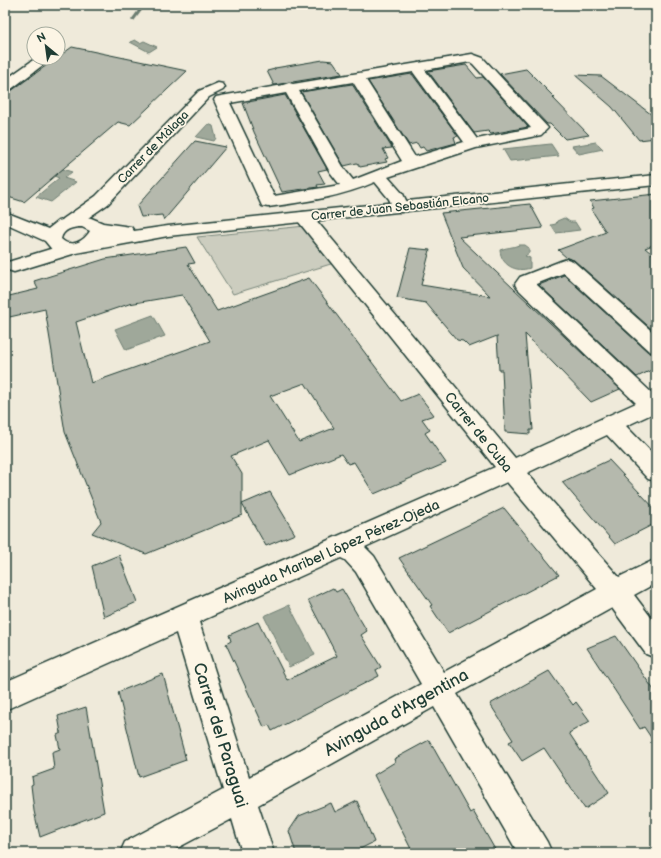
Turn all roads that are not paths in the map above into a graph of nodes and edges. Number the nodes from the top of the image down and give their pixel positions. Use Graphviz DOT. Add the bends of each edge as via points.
graph roads {
  1 [pos="34,66"];
  2 [pos="416,67"];
  3 [pos="357,77"];
  4 [pos="231,80"];
  5 [pos="5,87"];
  6 [pos="289,87"];
  7 [pos="219,93"];
  8 [pos="473,144"];
  9 [pos="411,163"];
  10 [pos="378,175"];
  11 [pos="656,180"];
  12 [pos="350,187"];
  13 [pos="102,200"];
  14 [pos="401,207"];
  15 [pos="304,217"];
  16 [pos="5,218"];
  17 [pos="95,226"];
  18 [pos="59,231"];
  19 [pos="144,234"];
  20 [pos="89,244"];
  21 [pos="70,249"];
  22 [pos="10,268"];
  23 [pos="656,346"];
  24 [pos="653,404"];
  25 [pos="610,424"];
  26 [pos="511,470"];
  27 [pos="656,472"];
  28 [pos="341,546"];
  29 [pos="656,570"];
  30 [pos="616,593"];
  31 [pos="184,617"];
  32 [pos="656,645"];
  33 [pos="438,688"];
  34 [pos="5,696"];
  35 [pos="240,798"];
  36 [pos="136,853"];
  37 [pos="258,853"];
  38 [pos="536,853"];
  1 -- 5 [label="street"];
  2 -- 3 [label="street"];
  2 -- 8 [label="street"];
  2 -- 8 [label="street" via="472,58 478,61 540,128 536,132"];
  3 -- 6 [label="street"];
  3 -- 9 [label="street"];
  4 -- 7 [label="street"];
  6 -- 7 [label="street"];
  6 -- 12 [label="street" via="338,172"];
  7 -- 12 [label="street" via="268,202"];
  7 -- 13 [label="street, Carrer de Màlaga" via="203,85"];
  8 -- 9 [label="street"];
  9 -- 10 [label="street"];
  10 -- 12 [label="street"];
  10 -- 14 [label="street" via="397,198"];
  11 -- 14 [label="street, Carrer de Juan Sebastián Elcano"];
  13 -- 17 [label="street, Carrer de Màlaga"];
  13 -- 18 [label="street, Carrer de Màlaga"];
  14 -- 15 [label="street, Carrer de Juan Sebastián Elcano"];
  15 -- 19 [label="street, Carrer de Juan Sebastián Elcano"];
  15 -- 26 [label="street, Carrer de Cuba"];
  16 -- 18 [label="street"];
  17 -- 18 [label="street, Carrer de Juan Sebastián Elcano" via="83,222"];
  17 -- 19 [label="street, Carrer de Juan Sebastián Elcano"];
  17 -- 20 [label="street, Carrer de Màlaga" via="97,236"];
  18 -- 21 [label="street" via="58,246"];
  18 -- 22 [label="street"];
  19 -- 20 [label="street, Carrer de Juan Sebastián Elcano"];
  20 -- 21 [label="street, Carrer de Juan Sebastián Elcano"];
  21 -- 22 [label="street"];
  23 -- 24 [label="street" via="561,260 524,284"];
  24 -- 25 [label="street, Avinguda Maribel López Pérez-Ojeda"];
  25 -- 26 [label="street, Avinguda Maribel López Pérez-Ojeda"];
  25 -- 27 [label="street"];
  26 -- 28 [label="street, Avinguda Maribel López Pérez-Ojeda"];
  26 -- 30 [label="street, Carrer de Cuba"];
  28 -- 31 [label="street, Avinguda Maribel López Pérez-Ojeda"];
  28 -- 33 [label="street" via="354,552 365,564"];
  29 -- 30 [label="street, Avinguda d'Argentina"];
  30 -- 32 [label="street, Carrer de Cuba"];
  30 -- 33 [label="street, Avinguda d'Argentina"];
  31 -- 34 [label="street, Avinguda Maribel López Pérez-Ojeda"];
  31 -- 35 [label="street, Carrer del Paraguai"];
  33 -- 35 [label="street, Avinguda d'Argentina"];
  33 -- 38 [label="street"];
  35 -- 36 [label="street, Avinguda d'Argentina"];
  35 -- 37 [label="street, Carrer del Paraguai"];
}
